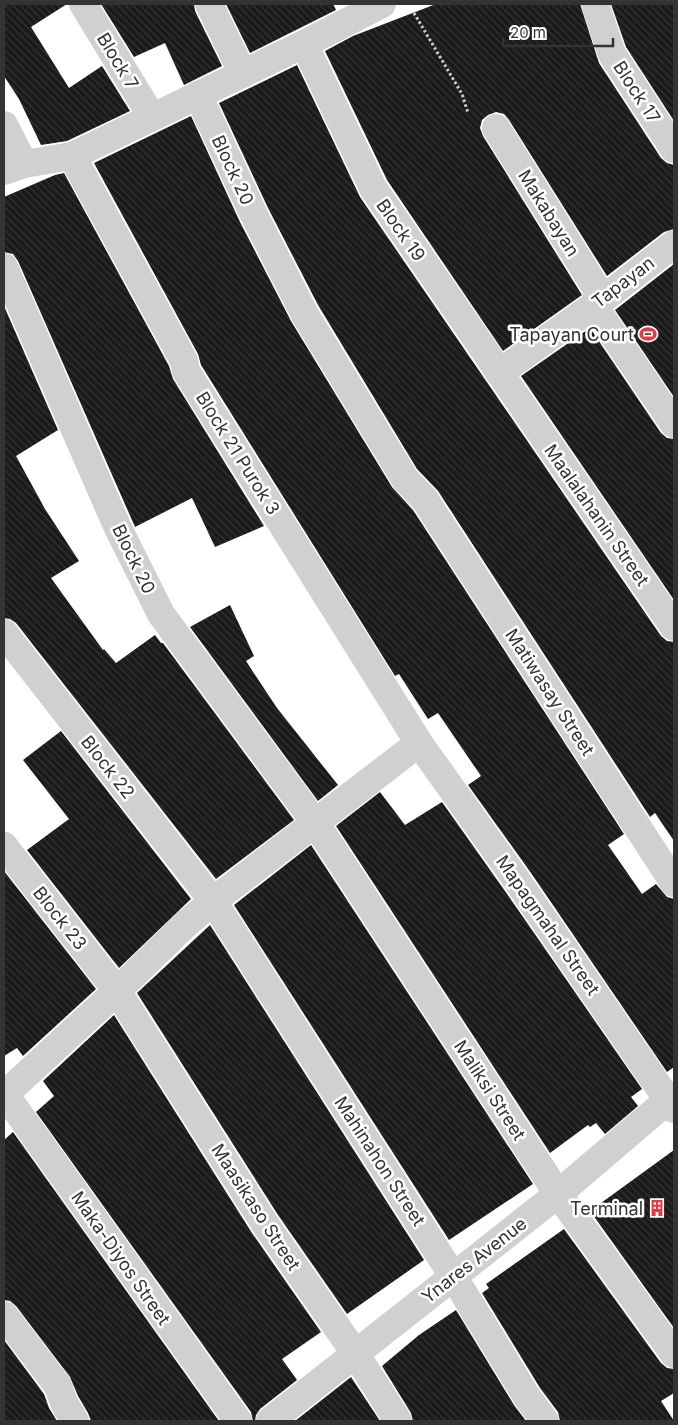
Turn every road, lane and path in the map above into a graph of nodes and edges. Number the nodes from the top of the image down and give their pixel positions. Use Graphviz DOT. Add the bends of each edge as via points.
graph roads {
  1 [pos="83,4"];
  2 [pos="209,4"];
  3 [pos="382,4"];
  4 [pos="595,4"];
  5 [pos="347,12"];
  6 [pos="414,12"];
  7 [pos="304,44"];
  8 [pos="243,74"];
  9 [pos="462,94"];
  10 [pos="198,95"];
  11 [pos="152,117"];
  12 [pos="4,125"];
  13 [pos="496,128"];
  14 [pos="674,148"];
  15 [pos="72,156"];
  16 [pos="14,168"];
  17 [pos="674,244"];
  18 [pos="4,267"];
  19 [pos="598,302"];
  20 [pos="499,373"];
  21 [pos="520,404"];
  22 [pos="674,424"];
  23 [pos="425,500"];
  24 [pos="674,627"];
  25 [pos="4,633"];
  26 [pos="418,743"];
  27 [pos="314,821"];
  28 [pos="4,846"];
  29 [pos="674,883"];
  30 [pos="213,900"];
  31 [pos="117,991"];
  32 [pos="4,1094"];
  33 [pos="672,1101"];
  34 [pos="558,1194"];
  35 [pos="453,1276"];
  36 [pos="4,1315"];
  37 [pos="355,1353"];
  38 [pos="674,1354"];
  39 [pos="75,1421"];
  40 [pos="238,1421"];
  41 [pos="270,1421"];
  42 [pos="398,1421"];
  43 [pos="545,1421"];
  1 -- 11 [label="street, Block 7"];
  2 -- 8 [label="street"];
  3 -- 5 [label="street"];
  4 -- 14 [label="street, Block 17" via="612,54"];
  5 -- 7 [label="street"];
  6 -- 9 [label="path"];
  7 -- 8 [label="street"];
  7 -- 20 [label="street, Block 19" via="373,188"];
  8 -- 10 [label="street"];
  10 -- 11 [label="street"];
  10 -- 23 [label="street, Block 20" via="304,313 405,479"];
  11 -- 15 [label="street"];
  12 -- 16 [label="street"];
  13 -- 19 [label="street, Makabayan"];
  15 -- 16 [label="street"];
  15 -- 26 [label="street, Block 21 Purok 3" via="184,361 186,371"];
  17 -- 19 [label="street, Tapayan"];
  18 -- 27 [label="street, Block 20" via="117,526 161,614"];
  19 -- 20 [label="street, Tapayan"];
  19 -- 22 [label="street, Makabayan"];
  20 -- 21 [label="street, Block 19"];
  21 -- 24 [label="street, Maalalahanin Street"];
  23 -- 29 [label="street, Matiwasay Street"];
  25 -- 30 [label="street, Block 22"];
  26 -- 27 [label="street"];
  26 -- 33 [label="street, Mapagmahal Street"];
  27 -- 30 [label="street"];
  27 -- 34 [label="street, Maliksi Street"];
  28 -- 31 [label="street, Block 23"];
  30 -- 31 [label="street"];
  30 -- 35 [label="street, Mahinahon Street"];
  31 -- 32 [label="street"];
  31 -- 37 [label="street, Maasikaso Street" via="265,1224"];
  32 -- 40 [label="street, Maka-Diyos Street"];
  33 -- 34 [label="street, Ynares Avenue"];
  34 -- 35 [label="street, Ynares Avenue"];
  34 -- 38 [label="street, Maliksi Street"];
  35 -- 37 [label="street, Ynares Avenue"];
  35 -- 43 [label="street, Mahinahon Street"];
  36 -- 39 [label="street" via="58,1386"];
  37 -- 41 [label="street, Ynares Avenue"];
  37 -- 42 [label="street, Maasikaso Street"];
}
